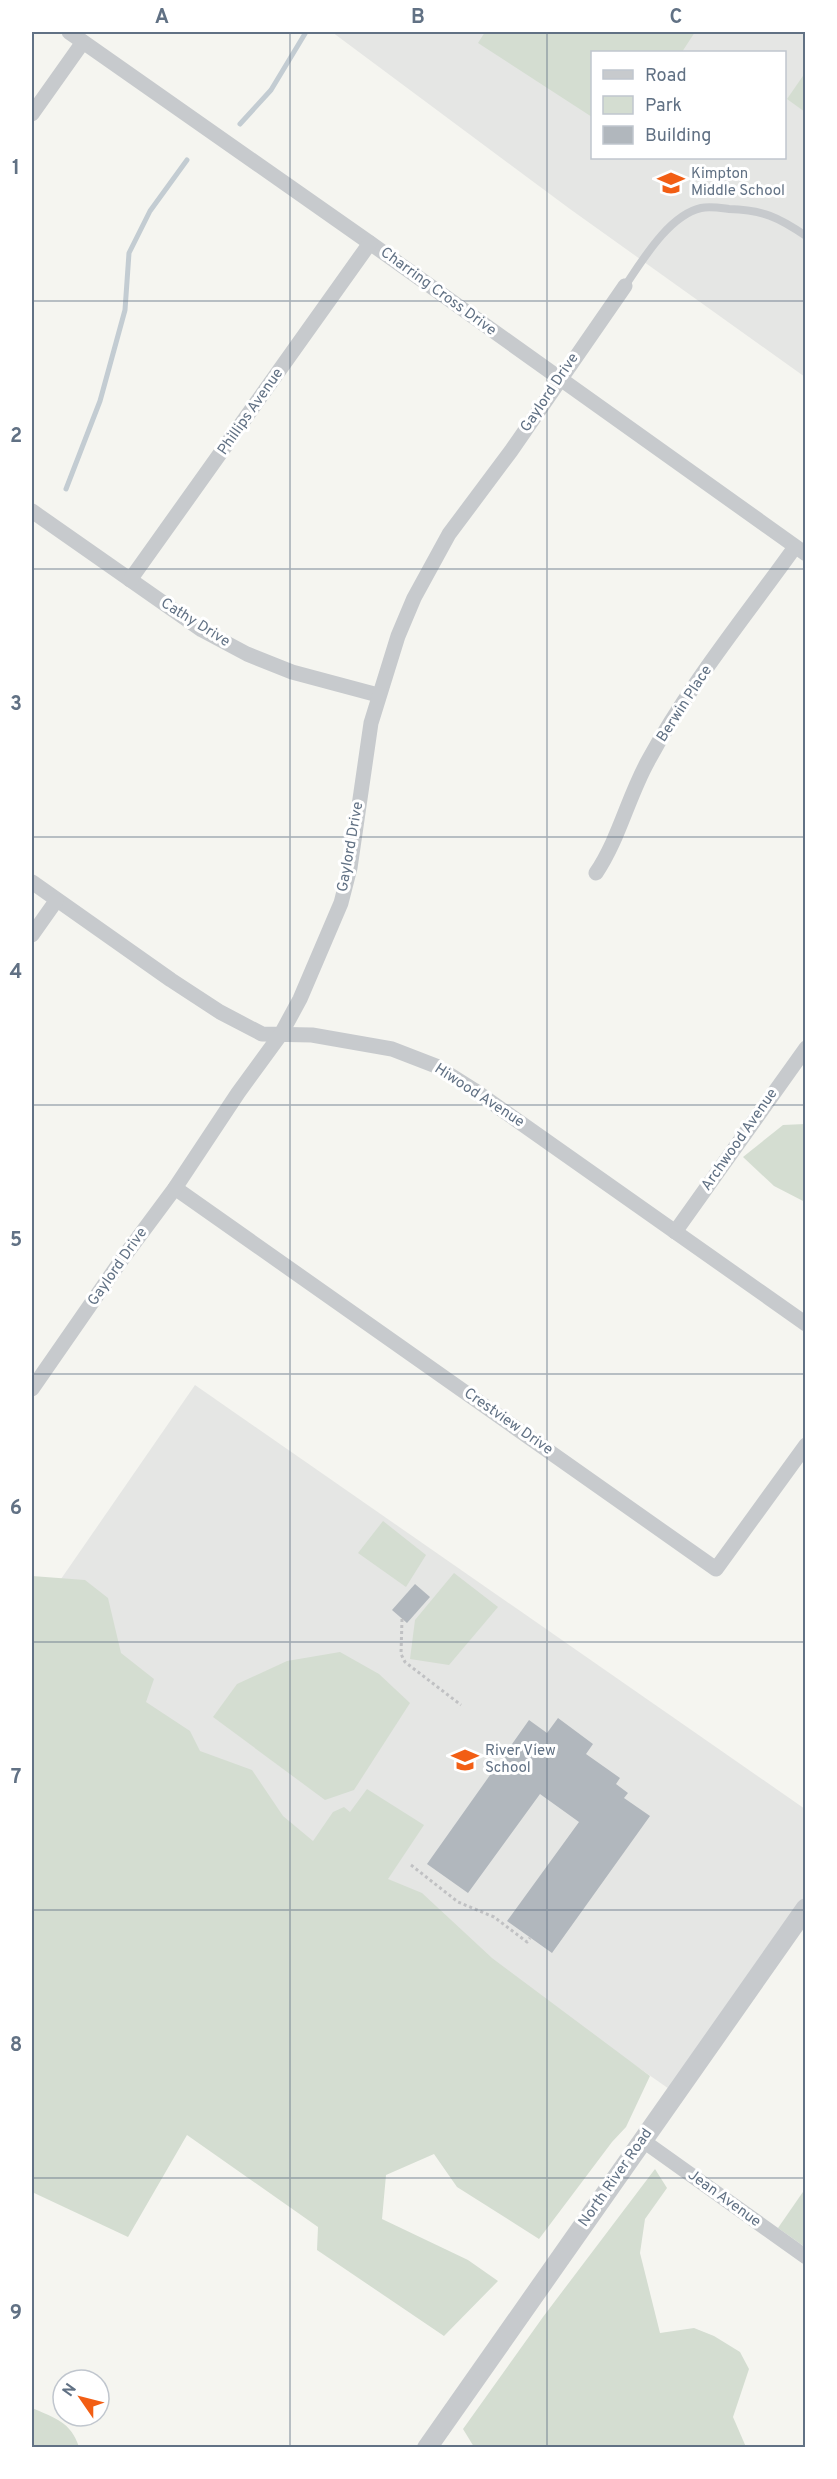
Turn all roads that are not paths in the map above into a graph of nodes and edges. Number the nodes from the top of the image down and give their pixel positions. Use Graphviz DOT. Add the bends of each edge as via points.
graph roads {
  1 [pos="69,32"];
  2 [pos="83,42"];
  3 [pos="32,114"];
  4 [pos="806,236"];
  5 [pos="370,243"];
  6 [pos="625,286"];
  7 [pos="560,379"];
  8 [pos="32,511"];
  9 [pos="800,551"];
  10 [pos="130,580"];
  11 [pos="378,695"];
  12 [pos="596,873"];
  13 [pos="32,882"];
  14 [pos="56,901"];
  15 [pos="32,934"];
  16 [pos="281,1034"];
  17 [pos="806,1048"];
  18 [pos="175,1188"];
  19 [pos="675,1232"];
  20 [pos="806,1324"];
  21 [pos="32,1389"];
  22 [pos="806,1445"];
  23 [pos="806,1908"];
  24 [pos="642,2140"];
  25 [pos="806,2257"];
  26 [pos="427,2448"];
  1 -- 2 [label="street, Charring Cross Drive"];
  2 -- 3 [label="street"];
  2 -- 5 [label="street, Charring Cross Drive"];
  4 -- 6 [label="lane" via="777,217 742,209 702,208 682,217 656,242"];
  5 -- 7 [label="street, Charring Cross Drive"];
  5 -- 10 [label="street, Phillips Avenue"];
  6 -- 7 [label="street, Gaylord Drive"];
  7 -- 9 [label="street, Charring Cross Drive"];
  7 -- 11 [label="street, Gaylord Drive" via="449,534 414,598"];
  8 -- 10 [label="street, Cathy Drive"];
  9 -- 12 [label="street, Berwin Place" via="678,709 647,763"];
  10 -- 11 [label="street, Cathy Drive" via="202,630 247,654 292,672"];
  11 -- 16 [label="street, Gaylord Drive" via="341,903"];
  13 -- 14 [label="street, Hiwood Avenue"];
  14 -- 15 [label="street"];
  14 -- 16 [label="street, Hiwood Avenue" via="220,1012 262,1034"];
  16 -- 18 [label="street, Gaylord Drive"];
  16 -- 19 [label="street, Hiwood Avenue" via="312,1035 392,1050 436,1066"];
  17 -- 19 [label="street, Archwood Avenue"];
  18 -- 21 [label="street, Gaylord Drive"];
  18 -- 22 [label="street, Crestview Drive" via="716,1569"];
  19 -- 20 [label="street, Hiwood Avenue"];
  23 -- 24 [label="street, North River Road"];
  24 -- 25 [label="street, Jean Avenue"];
  24 -- 26 [label="street, North River Road"];
}
